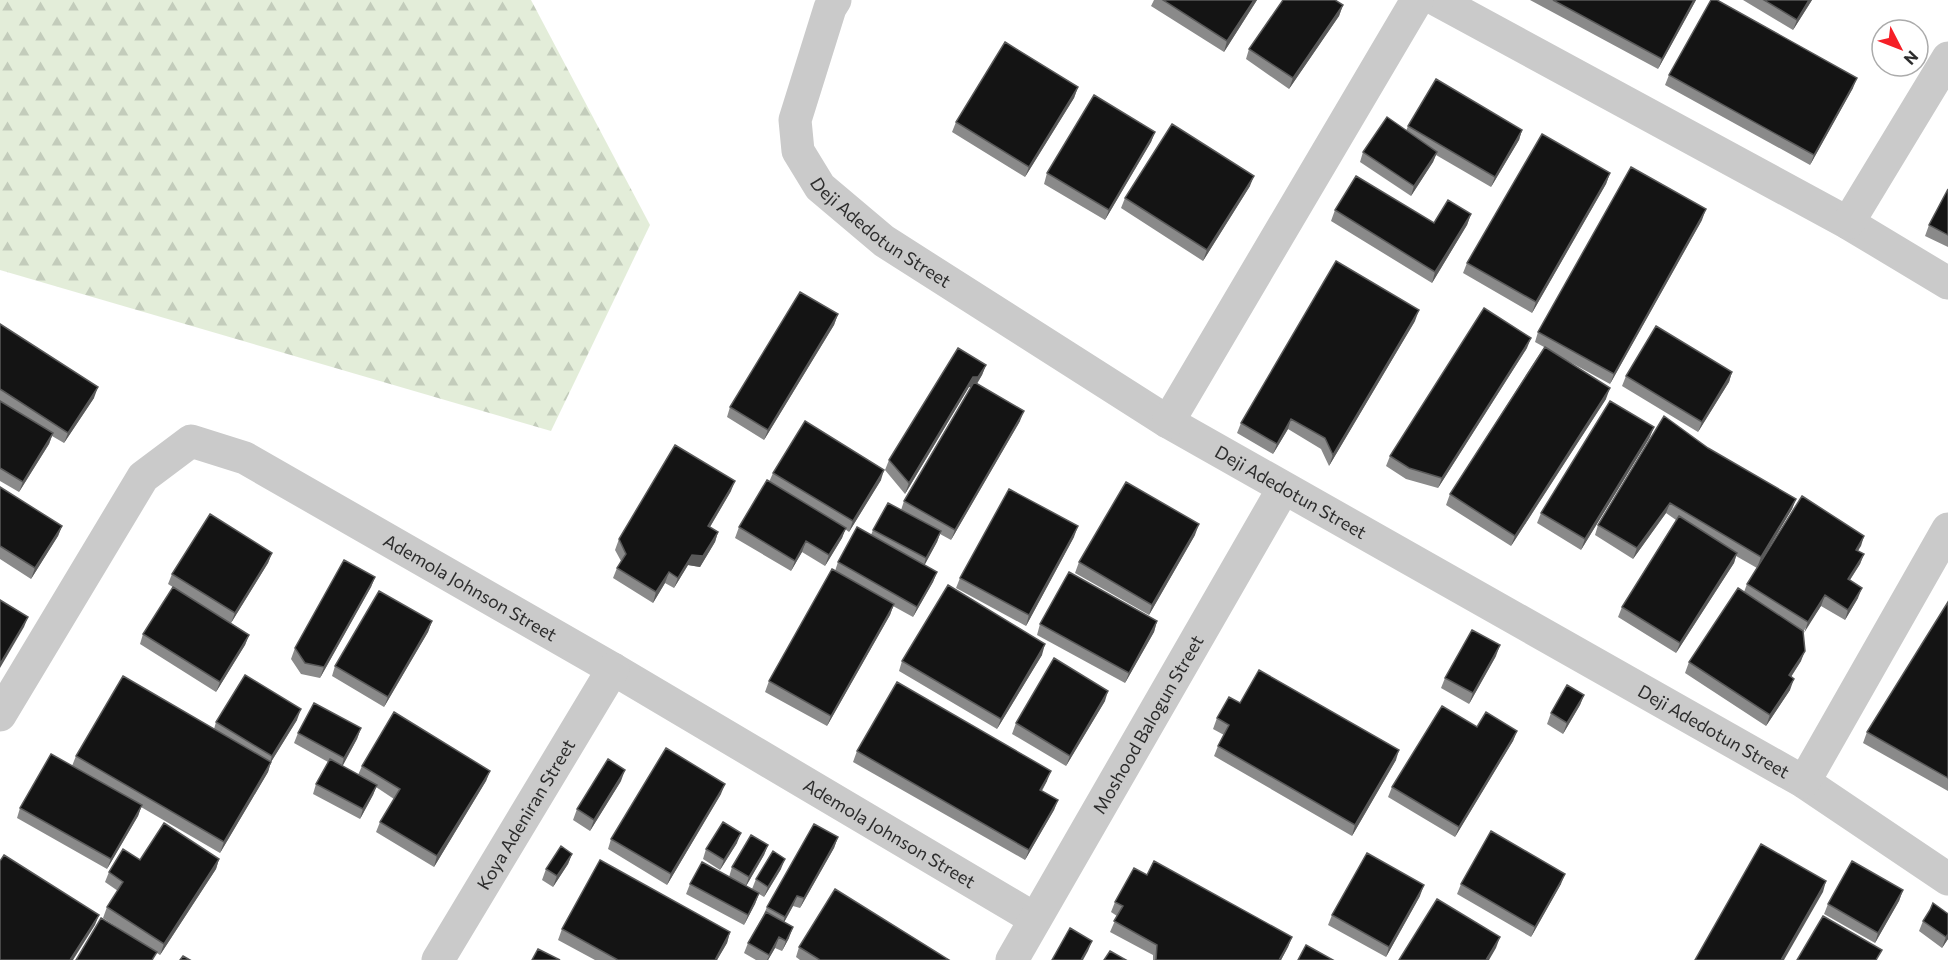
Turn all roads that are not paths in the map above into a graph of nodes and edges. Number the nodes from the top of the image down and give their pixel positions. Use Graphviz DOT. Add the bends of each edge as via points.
graph roads {
  1 [pos="835,0"];
  2 [pos="1417,0"];
  3 [pos="1437,0"];
  4 [pos="1948,58"];
  5 [pos="1848,223"];
  6 [pos="1948,283"];
  7 [pos="1168,422"];
  8 [pos="1283,489"];
  9 [pos="1948,529"];
  10 [pos="613,669"];
  11 [pos="0,715"];
  12 [pos="1804,782"];
  13 [pos="1948,879"];
  14 [pos="1035,919"];
  15 [pos="438,960"];
  16 [pos="1012,960"];
  1 -- 7 [label="street, Deji Adedotun Street" via="795,120 798,151 820,187 884,241"];
  2 -- 7 [label="street"];
  3 -- 5 [label="street"];
  4 -- 5 [label="street"];
  5 -- 6 [label="street"];
  7 -- 8 [label="street, Deji Adedotun Street"];
  8 -- 12 [label="street, Deji Adedotun Street"];
  8 -- 14 [label="street, Moshood Balogun Street"];
  9 -- 12 [label="street"];
  10 -- 11 [label="street, Ademola Johnson Street" via="245,458 191,441 143,477"];
  10 -- 14 [label="street, Ademola Johnson Street"];
  10 -- 15 [label="street, Koya Adeniran Street"];
  12 -- 13 [label="street, Deji Adedotun Street"];
  14 -- 16 [label="street, Moshood Balogun Street"];
}
